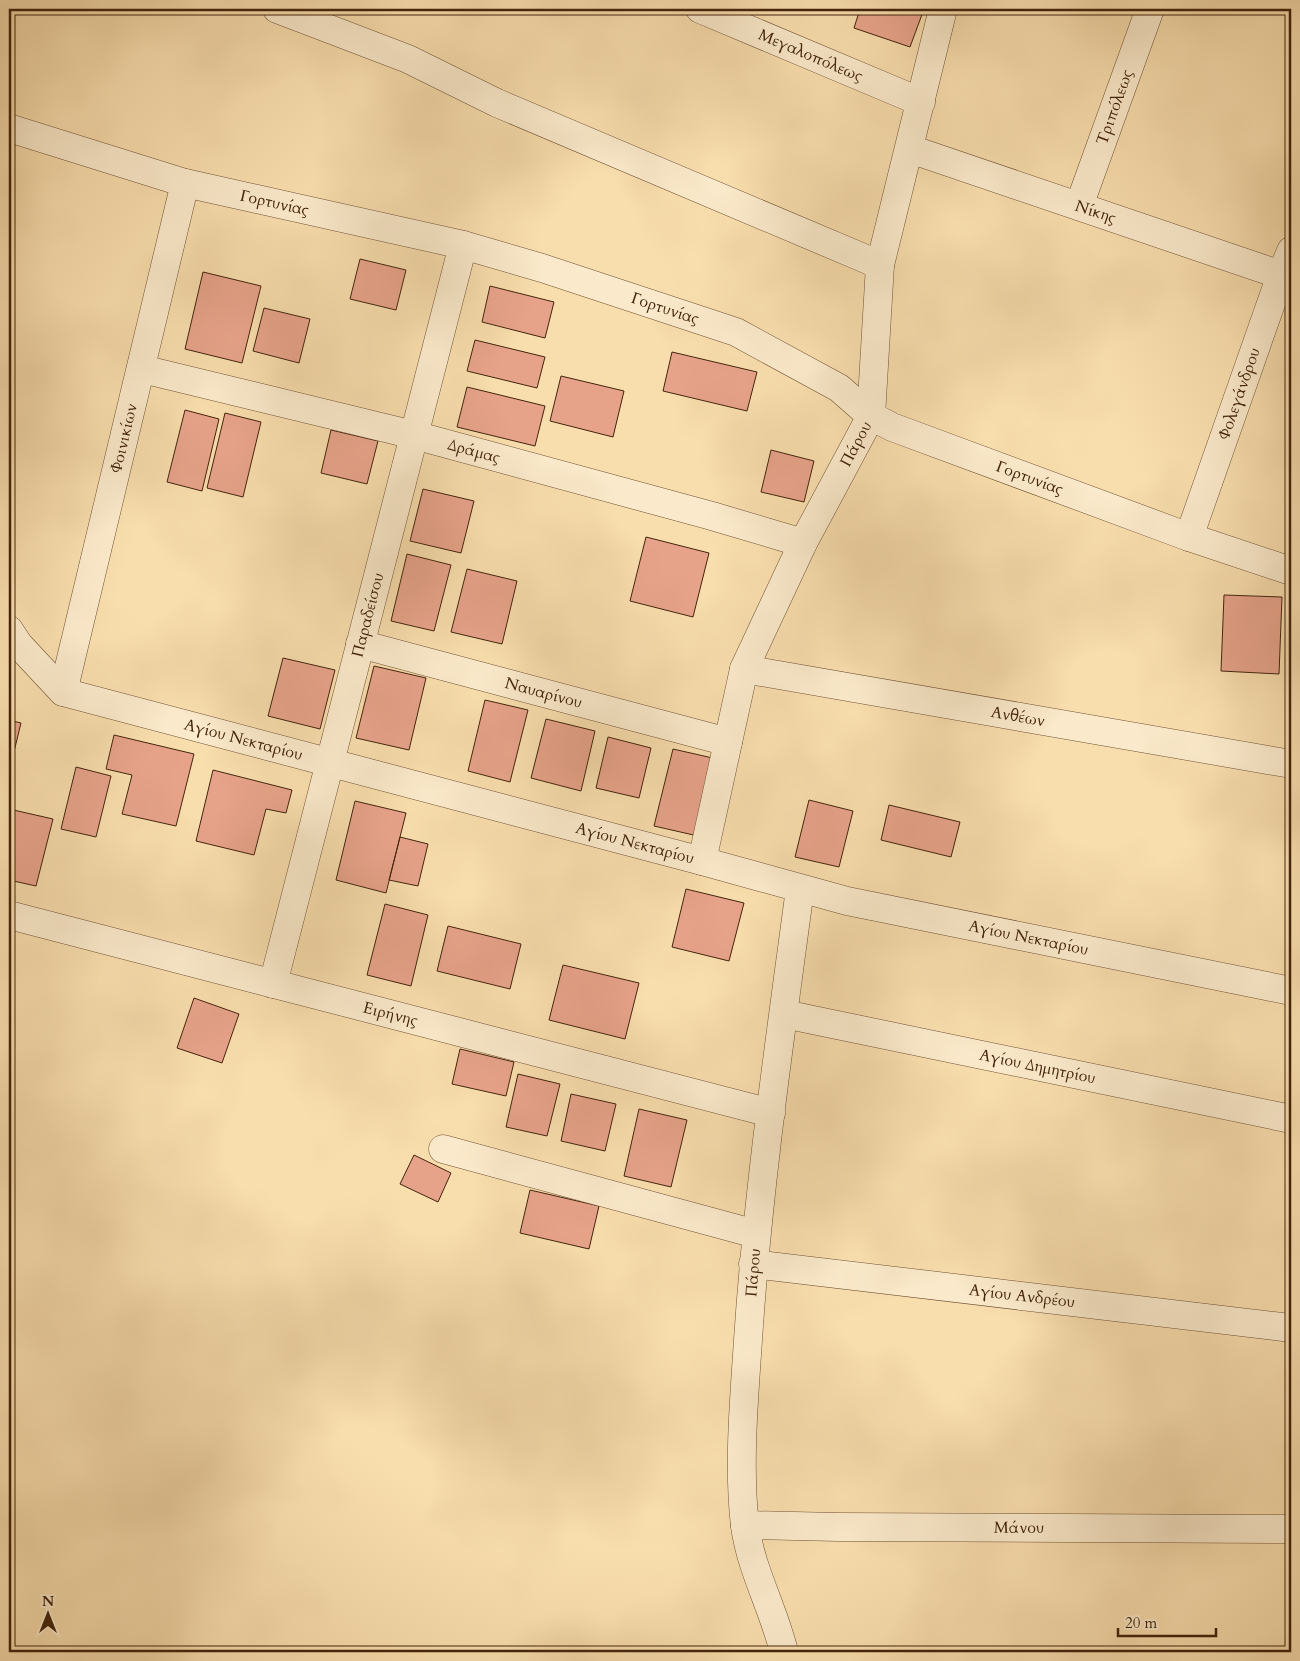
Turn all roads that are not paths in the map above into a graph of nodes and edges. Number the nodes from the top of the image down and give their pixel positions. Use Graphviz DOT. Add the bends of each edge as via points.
graph roads {
  1 [pos="277,9"];
  2 [pos="700,9"];
  3 [pos="943,9"];
  4 [pos="1150,9"];
  5 [pos="921,102"];
  6 [pos="9,128"];
  7 [pos="910,149"];
  8 [pos="186,183"];
  9 [pos="1079,206"];
  10 [pos="462,245"];
  11 [pos="1286,263"];
  12 [pos="880,265"];
  13 [pos="142,369"];
  14 [pos="871,416"];
  15 [pos="414,435"];
  16 [pos="1189,537"];
  17 [pos="803,544"];
  18 [pos="1291,571"];
  19 [pos="9,630"];
  20 [pos="360,644"];
  21 [pos="744,669"];
  22 [pos="64,692"];
  23 [pos="728,742"];
  24 [pos="329,764"];
  25 [pos="1291,764"];
  26 [pos="702,861"];
  27 [pos="800,888"];
  28 [pos="9,915"];
  29 [pos="273,984"];
  30 [pos="1291,991"];
  31 [pos="784,1014"];
  32 [pos="771,1113"];
  33 [pos="1291,1119"];
  34 [pos="443,1149"];
  35 [pos="756,1234"];
  36 [pos="753,1264"];
  37 [pos="1291,1328"];
  38 [pos="745,1525"];
  39 [pos="1291,1529"];
  40 [pos="784,1652"];
  1 -- 12 [label="street" via="408,59 497,103"];
  2 -- 5 [label="street, Μεγαλοπόλεως"];
  3 -- 5 [label="street, Πάρου"];
  4 -- 9 [label="street, Τριπόλεως"];
  5 -- 7 [label="street, Πάρου"];
  6 -- 8 [label="street, Γορτυνίας"];
  7 -- 9 [label="street, Νίκης"];
  7 -- 12 [label="street, Πάρου"];
  8 -- 10 [label="street, Γορτυνίας"];
  8 -- 13 [label="street, Φοινικίων"];
  9 -- 11 [label="street, Νίκης"];
  10 -- 14 [label="street, Γορτυνίας" via="736,332 839,388"];
  10 -- 15 [label="street, Παραδείσου"];
  11 -- 16 [label="street, Φολεγάνδρου"];
  12 -- 14 [label="street, Πάρου"];
  13 -- 15 [label="street, Δράμας"];
  13 -- 22 [label="street, Φοινικίων"];
  14 -- 16 [label="street, Γορτυνίας" via="892,427"];
  14 -- 17 [label="street, Πάρου"];
  15 -- 17 [label="street, Δράμας"];
  15 -- 20 [label="street, Παραδείσου"];
  16 -- 18 [label="street, Γορτυνίας"];
  17 -- 21 [label="street, Πάρου"];
  19 -- 22 [label="street"];
  20 -- 23 [label="street, Ναυαρίνου"];
  20 -- 24 [label="street, Παραδείσου"];
  21 -- 23 [label="street, Πάρου"];
  21 -- 25 [label="street, Ανθέων"];
  22 -- 24 [label="street, Αγίου Νεκταρίου"];
  23 -- 26 [label="street, Πάρου"];
  24 -- 26 [label="street, Αγίου Νεκταρίου"];
  24 -- 29 [label="street, Παραδείσου"];
  26 -- 27 [label="street, Αγίου Νεκταρίου"];
  27 -- 30 [label="street, Αγίου Νεκταρίου" via="847,901"];
  27 -- 31 [label="street, Πάρου"];
  28 -- 29 [label="street, Ειρήνης"];
  29 -- 32 [label="street, Ειρήνης"];
  31 -- 32 [label="street, Πάρου"];
  31 -- 33 [label="street, Αγίου Δημητρίου"];
  32 -- 35 [label="street, Πάρου"];
  34 -- 35 [label="street"];
  35 -- 36 [label="street, Πάρου"];
  36 -- 37 [label="street, Αγίου Ανδρέου"];
  36 -- 38 [label="street, Πάρου" via="743,1447"];
  38 -- 39 [label="street, Μάνου"];
  38 -- 40 [label="street, Πάρου"];
}
